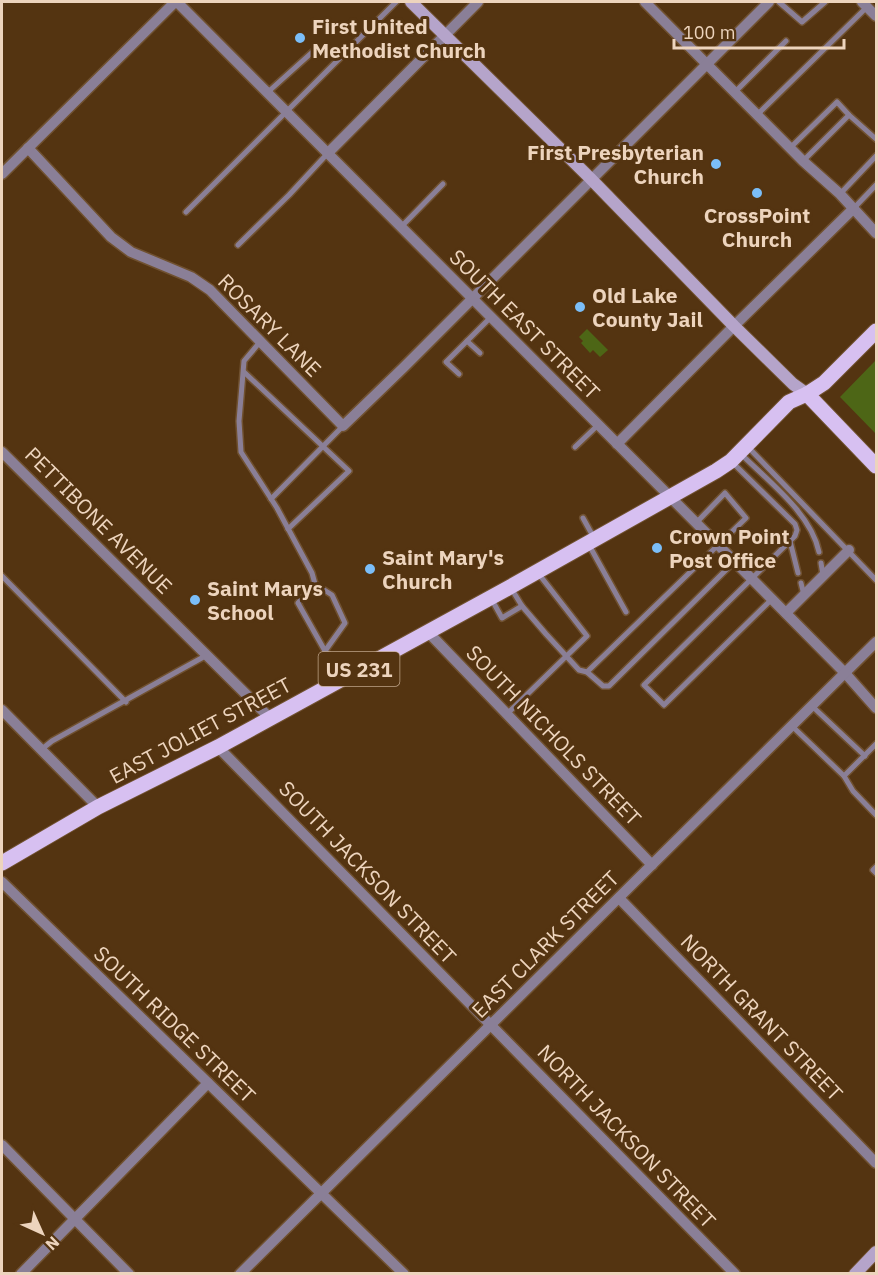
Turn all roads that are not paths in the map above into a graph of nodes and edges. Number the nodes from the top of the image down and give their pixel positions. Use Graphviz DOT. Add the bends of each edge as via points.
graph roads {
  1 [pos="176,2"];
  2 [pos="396,2"];
  3 [pos="411,2"];
  4 [pos="478,2"];
  5 [pos="769,2"];
  6 [pos="779,2"];
  7 [pos="825,2"];
  8 [pos="648,3"];
  9 [pos="865,4"];
  10 [pos="876,16"];
  11 [pos="444,35"];
  12 [pos="786,41"];
  13 [pos="318,47"];
  14 [pos="706,63"];
  15 [pos="735,92"];
  16 [pos="268,93"];
  17 [pos="285,111"];
  18 [pos="757,115"];
  19 [pos="849,115"];
  20 [pos="876,126"];
  21 [pos="870,132"];
  22 [pos="876,139"];
  23 [pos="27,148"];
  24 [pos="789,148"];
  25 [pos="328,153"];
  26 [pos="876,156"];
  27 [pos="803,162"];
  28 [pos="2,174"];
  29 [pos="591,178"];
  30 [pos="442,184"];
  31 [pos="876,186"];
  32 [pos="840,194"];
  33 [pos="854,208"];
  34 [pos="186,212"];
  35 [pos="401,227"];
  36 [pos="876,233"];
  37 [pos="238,245"];
  38 [pos="471,297"];
  39 [pos="491,317"];
  40 [pos="734,326"];
  41 [pos="876,331"];
  42 [pos="467,341"];
  43 [pos="260,342"];
  44 [pos="480,353"];
  45 [pos="243,372"];
  46 [pos="459,374"];
  47 [pos="807,394"];
  48 [pos="598,424"];
  49 [pos="343,426"];
  50 [pos="618,444"];
  51 [pos="323,446"];
  52 [pos="575,447"];
  53 [pos="2,452"];
  54 [pos="738,453"];
  55 [pos="876,466"];
  56 [pos="271,498"];
  57 [pos="671,498"];
  58 [pos="583,518"];
  59 [pos="696,523"];
  60 [pos="288,529"];
  61 [pos="790,541"];
  62 [pos="591,542"];
  63 [pos="718,545"];
  64 [pos="849,550"];
  65 [pos="819,552"];
  66 [pos="735,562"];
  67 [pos="821,563"];
  68 [pos="537,571"];
  69 [pos="798,573"];
  70 [pos="823,575"];
  71 [pos="2,576"];
  72 [pos="752,579"];
  73 [pos="876,580"];
  74 [pos="801,583"];
  75 [pos="315,584"];
  76 [pos="510,587"];
  77 [pos="804,595"];
  78 [pos="491,597"];
  79 [pos="772,599"];
  80 [pos="522,606"];
  81 [pos="626,612"];
  82 [pos="786,613"];
  83 [pos="428,632"];
  84 [pos="876,642"];
  85 [pos="325,651"];
  86 [pos="207,656"];
  87 [pos="566,656"];
  88 [pos="587,672"];
  89 [pos="845,673"];
  90 [pos="348,675"];
  91 [pos="126,702"];
  92 [pos="812,706"];
  93 [pos="876,708"];
  94 [pos="2,710"];
  95 [pos="507,715"];
  96 [pos="270,718"];
  97 [pos="792,726"];
  98 [pos="876,744"];
  99 [pos="218,747"];
  100 [pos="41,750"];
  101 [pos="865,756"];
  102 [pos="844,776"];
  103 [pos="98,807"];
  104 [pos="876,815"];
  105 [pos="2,863"];
  106 [pos="652,865"];
  107 [pos="876,867"];
  108 [pos="876,873"];
  109 [pos="2,882"];
  110 [pos="619,898"];
  111 [pos="491,1025"];
  112 [pos="208,1083"];
  113 [pos="2,1145"];
  114 [pos="876,1163"];
  115 [pos="321,1193"];
  116 [pos="75,1219"];
  117 [pos="876,1252"];
  118 [pos="859,1272"];
  119 [pos="21,1274"];
  120 [pos="129,1274"];
  121 [pos="240,1274"];
  122 [pos="404,1274"];
  123 [pos="735,1274"];
  1 -- 16 [label="street, SOUTH EAST STREET"];
  1 -- 23 [label="street"];
  2 -- 17 [label="lane"];
  3 -- 11 [label="street"];
  4 -- 11 [label="street"];
  5 -- 14 [label="street"];
  6 -- 7 [label="lane" via="802,22"];
  8 -- 14 [label="street"];
  9 -- 10 [label="street"];
  9 -- 18 [label="lane"];
  11 -- 25 [label="street"];
  11 -- 29 [label="street"];
  12 -- 15 [label="lane"];
  13 -- 16 [label="lane"];
  14 -- 15 [label="street"];
  14 -- 29 [label="street"];
  15 -- 18 [label="street"];
  16 -- 17 [label="street, SOUTH EAST STREET"];
  17 -- 25 [label="street, SOUTH EAST STREET"];
  17 -- 34 [label="lane"];
  18 -- 24 [label="street"];
  19 -- 21 [label="lane"];
  19 -- 24 [label="lane" via="837,102"];
  19 -- 27 [label="lane"];
  20 -- 21 [label="lane"];
  21 -- 22 [label="lane"];
  23 -- 28 [label="street"];
  23 -- 43 [label="street, ROSARY LANE" via="111,237 131,252 191,277 210,290"];
  24 -- 27 [label="street"];
  25 -- 35 [label="street, SOUTH EAST STREET"];
  25 -- 37 [label="lane"];
  26 -- 32 [label="lane"];
  27 -- 32 [label="street"];
  29 -- 38 [label="street"];
  29 -- 40 [label="street"];
  30 -- 35 [label="lane"];
  31 -- 33 [label="lane"];
  32 -- 33 [label="street"];
  33 -- 36 [label="street"];
  33 -- 40 [label="street"];
  35 -- 38 [label="street, SOUTH EAST STREET"];
  38 -- 39 [label="street, SOUTH EAST STREET"];
  38 -- 49 [label="street"];
  39 -- 42 [label="lane"];
  39 -- 48 [label="street, SOUTH EAST STREET"];
  40 -- 47 [label="street"];
  40 -- 50 [label="street"];
  41 -- 47 [label="main road, US 231" via="824,383"];
  42 -- 44 [label="lane"];
  42 -- 46 [label="lane" via="446,362"];
  43 -- 45 [label="lane" via="244,361"];
  43 -- 49 [label="street, ROSARY LANE"];
  45 -- 51 [label="lane"];
  45 -- 56 [label="lane" via="241,452"];
  47 -- 54 [label="main road, US 231" via="789,402"];
  47 -- 55 [label="main road"];
  48 -- 50 [label="street, SOUTH EAST STREET"];
  48 -- 52 [label="lane"];
  49 -- 51 [label="lane"];
  50 -- 57 [label="street, SOUTH EAST STREET"];
  51 -- 56 [label="lane"];
  51 -- 60 [label="lane" via="349,471"];
  53 -- 86 [label="street, PETTIBONE AVENUE"];
  54 -- 57 [label="main road, US 231"];
  54 -- 61 [label="lane" via="795,524"];
  54 -- 64 [label="lane"];
  54 -- 65 [label="lane" via="804,518"];
  56 -- 60 [label="lane"];
  57 -- 59 [label="street, SOUTH EAST STREET"];
  57 -- 62 [label="main road, EAST JOLIET STREET / US 231"];
  58 -- 62 [label="lane"];
  59 -- 63 [label="street, SOUTH EAST STREET"];
  59 -- 63 [label="lane" via="725,493 746,518"];
  60 -- 75 [label="lane"];
  61 -- 69 [label="lane"];
  61 -- 72 [label="lane"];
  62 -- 68 [label="main road, EAST JOLIET STREET / US 231"];
  62 -- 81 [label="lane"];
  63 -- 66 [label="street, SOUTH EAST STREET"];
  63 -- 88 [label="lane"];
  64 -- 70 [label="street"];
  64 -- 73 [label="lane"];
  66 -- 72 [label="street, SOUTH EAST STREET"];
  66 -- 88 [label="lane" via="609,686 603,686"];
  67 -- 70 [label="lane"];
  68 -- 76 [label="main road, EAST JOLIET STREET / US 231"];
  68 -- 87 [label="lane" via="587,636"];
  70 -- 77 [label="street"];
  71 -- 91 [label="lane"];
  72 -- 79 [label="street, SOUTH EAST STREET"];
  72 -- 79 [label="lane" via="644,685 664,705"];
  74 -- 77 [label="lane"];
  75 -- 85 [label="lane" via="298,603"];
  75 -- 85 [label="lane" via="332,595 345,623"];
  76 -- 78 [label="main road, EAST JOLIET STREET / US 231"];
  76 -- 80 [label="lane"];
  77 -- 82 [label="street"];
  78 -- 80 [label="lane" via="502,618"];
  78 -- 83 [label="main road, EAST JOLIET STREET / US 231"];
  79 -- 82 [label="street, SOUTH EAST STREET"];
  80 -- 87 [label="lane"];
  82 -- 89 [label="street, SOUTH EAST STREET"];
  83 -- 90 [label="main road, EAST JOLIET STREET / US 231"];
  83 -- 95 [label="street, SOUTH NICHOLS STREET"];
  84 -- 89 [label="street, EAST CLARK STREET"];
  85 -- 90 [label="lane"];
  86 -- 91 [label="lane"];
  86 -- 96 [label="street, PETTIBONE AVENUE"];
  87 -- 88 [label="lane" via="579,670"];
  87 -- 95 [label="lane"];
  89 -- 92 [label="street, EAST CLARK STREET"];
  89 -- 93 [label="street, SOUTH EAST STREET"];
  90 -- 96 [label="main road, EAST JOLIET STREET / US 231"];
  91 -- 100 [label="lane"];
  92 -- 97 [label="street, EAST CLARK STREET"];
  92 -- 101 [label="lane"];
  94 -- 100 [label="street"];
  95 -- 106 [label="street, SOUTH NICHOLS STREET"];
  96 -- 99 [label="main road, EAST JOLIET STREET / US 231"];
  97 -- 102 [label="lane"];
  97 -- 106 [label="street, EAST CLARK STREET"];
  98 -- 101 [label="lane"];
  99 -- 103 [label="main road, EAST JOLIET STREET / US 231"];
  99 -- 111 [label="street, SOUTH JACKSON STREET"];
  100 -- 103 [label="street"];
  101 -- 102 [label="lane"];
  102 -- 104 [label="lane"];
  103 -- 105 [label="main road, EAST JOLIET STREET / US 231"];
  106 -- 110 [label="street, EAST CLARK STREET"];
  107 -- 108 [label="lane"];
  109 -- 112 [label="street, SOUTH RIDGE STREET"];
  110 -- 111 [label="street, EAST CLARK STREET"];
  110 -- 114 [label="street, NORTH GRANT STREET"];
  111 -- 115 [label="street, EAST CLARK STREET"];
  111 -- 123 [label="street, NORTH JACKSON STREET"];
  112 -- 115 [label="street, SOUTH RIDGE STREET"];
  112 -- 116 [label="street"];
  113 -- 116 [label="street"];
  115 -- 121 [label="street, EAST CLARK STREET"];
  115 -- 122 [label="street, SOUTH RIDGE STREET"];
  116 -- 119 [label="street"];
  116 -- 120 [label="street"];
  117 -- 118 [label="street"];
}
